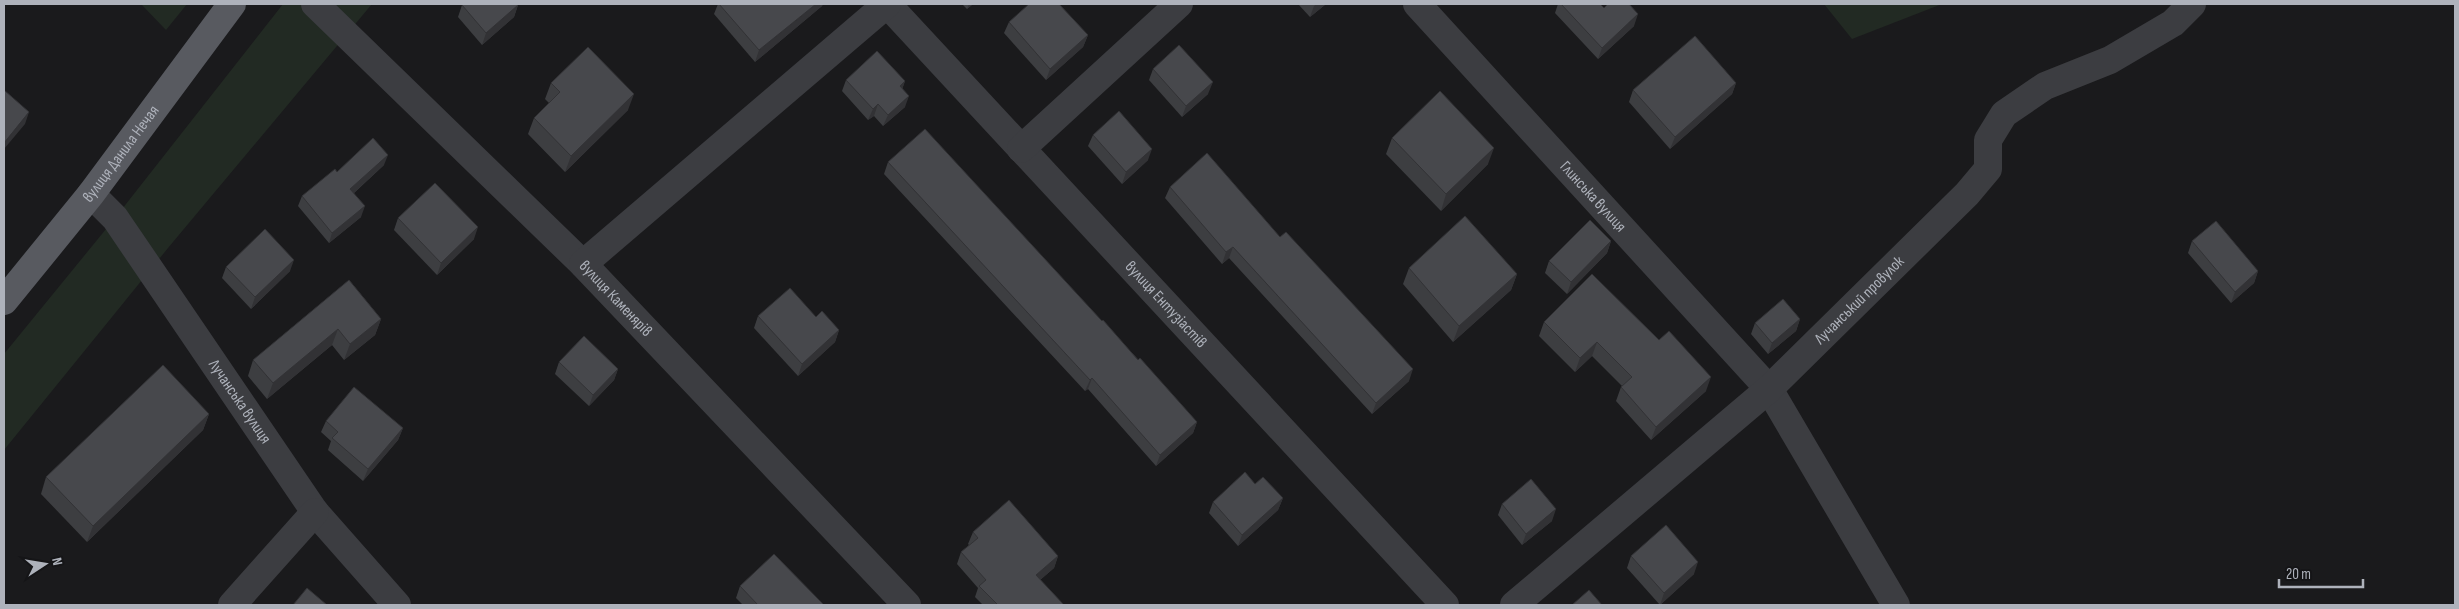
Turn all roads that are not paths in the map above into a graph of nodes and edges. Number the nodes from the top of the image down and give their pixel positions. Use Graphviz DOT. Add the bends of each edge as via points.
graph roads {
  1 [pos="232,4"];
  2 [pos="315,4"];
  3 [pos="887,4"];
  4 [pos="1179,4"];
  5 [pos="1417,4"];
  6 [pos="2192,4"];
  7 [pos="1021,149"];
  8 [pos="91,194"];
  9 [pos="583,264"];
  10 [pos="4,301"];
  11 [pos="1769,390"];
  12 [pos="315,512"];
  13 [pos="232,605"];
  14 [pos="397,605"];
  15 [pos="907,605"];
  16 [pos="1444,605"];
  17 [pos="1514,605"];
  18 [pos="1896,605"];
  1 -- 8 [label="main road, вулиця Данила Нечая"];
  2 -- 9 [label="street, вулиця Каменярів"];
  3 -- 7 [label="street, вулиця Ентузіастів"];
  3 -- 9 [label="street"];
  4 -- 7 [label="street"];
  5 -- 11 [label="street, Глинська вулиця"];
  6 -- 11 [label="street, Лучанський провулок" via="2173,23 2110,60 2045,86 2004,114 1988,140 1988,169 1967,194"];
  7 -- 16 [label="street, вулиця Ентузіастів"];
  8 -- 10 [label="main road, вулиця Данила Нечая"];
  8 -- 12 [label="street, Лучанська вулиця" via="115,218"];
  9 -- 15 [label="street, вулиця Каменярів"];
  11 -- 17 [label="street, Лучанський провулок"];
  11 -- 18 [label="street, Глинська вулиця"];
  12 -- 13 [label="street"];
  12 -- 14 [label="street, Лучанська вулиця"];
}
